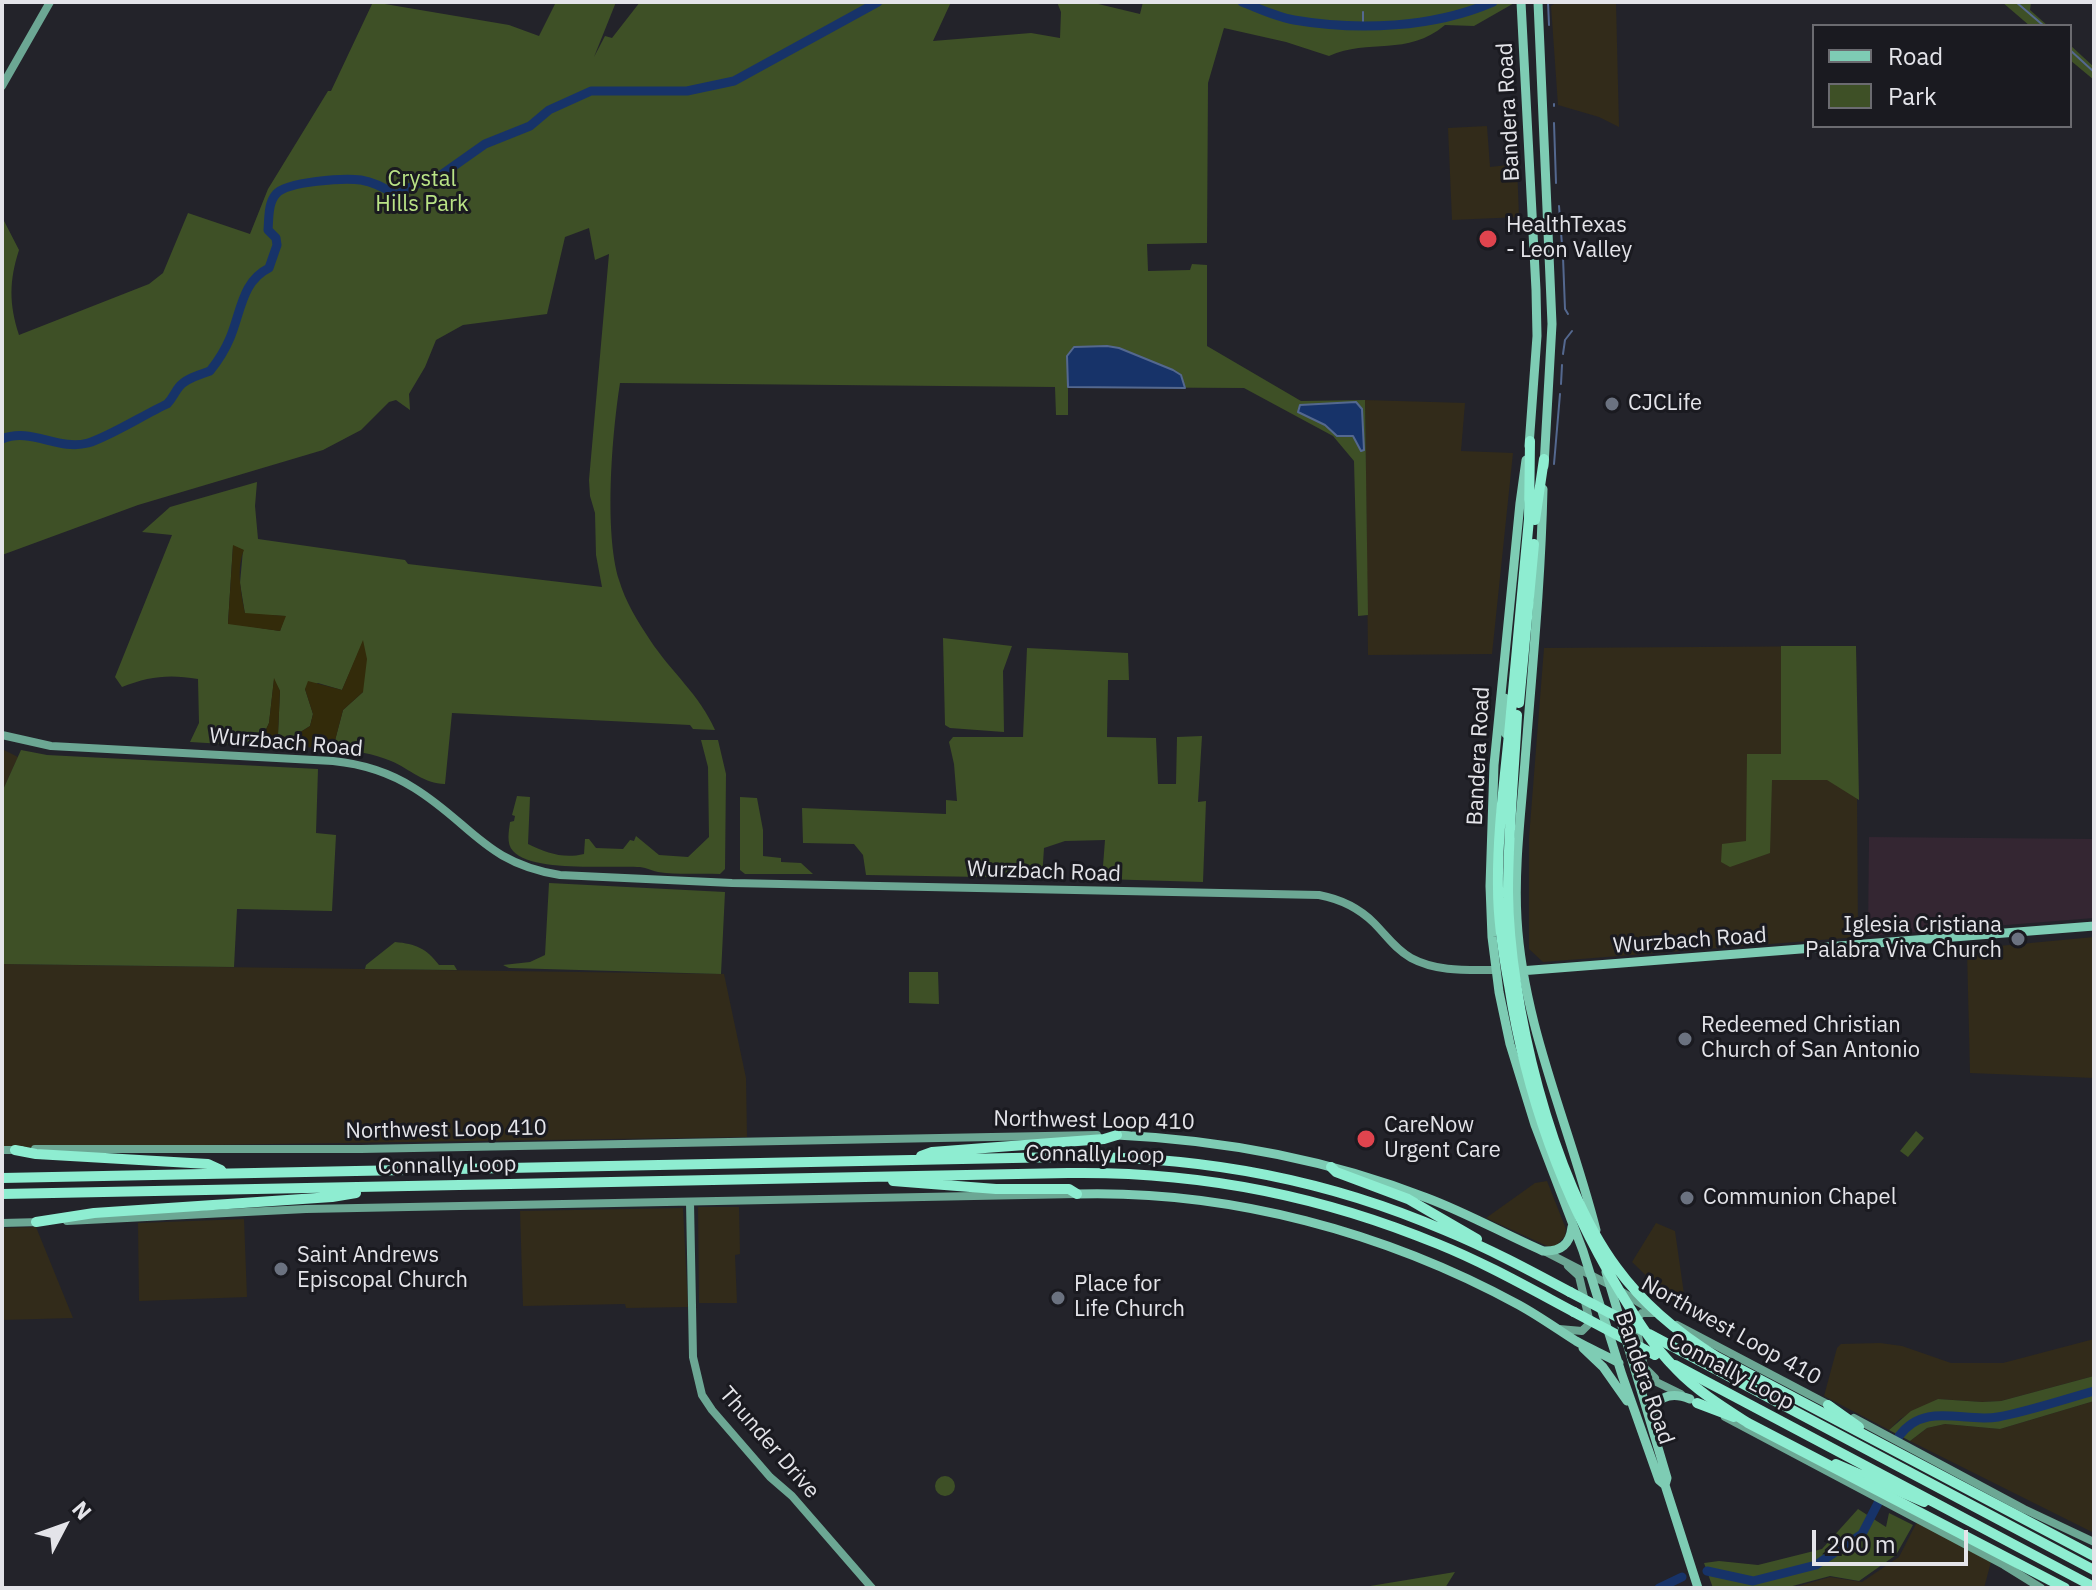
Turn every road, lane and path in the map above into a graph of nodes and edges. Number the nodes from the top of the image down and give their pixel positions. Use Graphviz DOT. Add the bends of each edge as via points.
graph roads {
  1 [pos="50,2"];
  2 [pos="1521,5"];
  3 [pos="1538,5"];
  4 [pos="2,86"];
  5 [pos="1530,441"];
  6 [pos="1544,459"];
  7 [pos="1502,672"];
  8 [pos="1530,703"];
  9 [pos="1514,713"];
  10 [pos="2,735"];
  11 [pos="1494,787"];
  12 [pos="1521,803"];
  13 [pos="2094,926"];
  14 [pos="1496,970"];
  15 [pos="1523,971"];
  16 [pos="1117,1135"];
  17 [pos="2,1150"];
  18 [pos="15,1150"];
  19 [pos="912,1160"];
  20 [pos="1331,1167"];
  21 [pos="227,1172"];
  22 [pos="860,1177"];
  23 [pos="2,1178"];
  24 [pos="390,1187"];
  25 [pos="2,1194"];
  26 [pos="1077,1194"];
  27 [pos="690,1202"];
  28 [pos="36,1222"];
  29 [pos="2,1223"];
  30 [pos="1572,1223"];
  31 [pos="1600,1247"];
  32 [pos="1543,1251"];
  33 [pos="1494,1253"];
  34 [pos="1562,1260"];
  35 [pos="1590,1273"];
  36 [pos="1608,1284"];
  37 [pos="1649,1308"];
  38 [pos="1662,1316"];
  39 [pos="1558,1328"];
  40 [pos="1577,1341"];
  41 [pos="1618,1363"];
  42 [pos="1636,1372"];
  43 [pos="1672,1390"];
  44 [pos="1693,1401"];
  45 [pos="1828,1405"];
  46 [pos="1647,1430"];
  47 [pos="1941,1506"];
  48 [pos="1976,1507"];
  49 [pos="2094,1543"];
  50 [pos="2094,1556"];
  51 [pos="2094,1570"];
  52 [pos="2094,1587"];
  53 [pos="872,1588"];
  54 [pos="1698,1588"];
  55 [pos="2041,1588"];
  56 [pos="2065,1588"];
  1 -- 4 [label="main road"];
  2 -- 5 [label="main road, Bandera Road" via="1537,336"];
  3 -- 6 [label="main road, Bandera Road" via="1552,324"];
  5 -- 7 [label="main road, Bandera Road"];
  5 -- 9 [label="highway"];
  6 -- 8 [label="main road, Bandera Road"];
  6 -- 9 [label="highway"];
  7 -- 8 [label="main road" via="1506,734 1522,734"];
  7 -- 11 [label="main road, Bandera Road"];
  8 -- 12 [label="main road, Bandera Road"];
  9 -- 50 [label="highway, bridge" via="1508,894 1523,1025 1568,1176 1615,1266 1680,1333 1717,1357"];
  9 -- 56 [label="highway, bridge" via="1498,889 1514,1016 1526,1074 1555,1162 1582,1224 1628,1304 1676,1369 1730,1411"];
  10 -- 14 [label="main road, Wurzbach Road" via="51,746 368,767 418,790 501,857 547,873 732,883 1311,894 1349,905 1422,963 1449,970"];
  11 -- 12 [label="main road" via="1498,767 1517,765"];
  11 -- 14 [label="main road, Bandera Road" via="1490,886"];
  12 -- 15 [label="main road, Bandera Road" via="1517,906"];
  13 -- 15 [label="main road, Wurzbach Road"];
  14 -- 15 [label="main road, Wurzbach Road"];
  14 -- 30 [label="main road, Bandera Road" via="1514,1059"];
  15 -- 31 [label="main road, Bandera Road"];
  16 -- 18 [label="main road, Northwest Loop 410"];
  16 -- 19 [label="highway" via="932,1152"];
  16 -- 20 [label="main road, Northwest Loop 410" via="1209,1142"];
  17 -- 18 [label="main road, Northwest Loop 410"];
  18 -- 21 [label="highway" via="208,1164"];
  19 -- 21 [label="highway, Connally Loop"];
  19 -- 33 [label="highway, Connally Loop" via="1120,1157 1233,1169 1362,1199"];
  20 -- 32 [label="main road, Northwest Loop 410" via="1441,1203"];
  20 -- 33 [label="highway" via="1427,1209"];
  21 -- 23 [label="highway, Connally Loop"];
  22 -- 24 [label="highway, Connally Loop"];
  22 -- 26 [label="highway" via="987,1189 1069,1189"];
  22 -- 47 [label="highway, Connally Loop, bridge" via="1173,1176 1322,1204 1394,1226 1481,1263"];
  24 -- 25 [label="highway, Connally Loop"];
  24 -- 28 [label="highway" via="332,1197 94,1213"];
  26 -- 27 [label="main road"];
  26 -- 39 [label="main road" via="1178,1196 1308,1222 1457,1274"];
  27 -- 28 [label="main road" via="306,1209"];
  27 -- 53 [label="main road, Thunder Drive" via="693,1357 702,1395"];
  28 -- 29 [label="main road"];
  30 -- 32 [label="main road" via="1565,1245"];
  30 -- 35 [label="main road, Bandera Road"];
  31 -- 36 [label="main road, Bandera Road"];
  31 -- 37 [label="main road" via="1623,1283"];
  32 -- 34 [label="main road, Northwest Loop 410"];
  33 -- 48 [label="highway, Connally Loop, bridge"];
  34 -- 35 [label="main road, Northwest Loop 410"];
  34 -- 39 [label="main road" via="1579,1276 1590,1321 1582,1331"];
  35 -- 36 [label="main road, Northwest Loop 410"];
  35 -- 41 [label="main road, Bandera Road"];
  36 -- 37 [label="main road, Northwest Loop 410"];
  36 -- 42 [label="main road, Bandera Road"];
  37 -- 38 [label="main road, Northwest Loop 410"];
  38 -- 43 [label="main road" via="1647,1311 1635,1320 1644,1367"];
  38 -- 45 [label="main road, Northwest Loop 410"];
  39 -- 40 [label="main road"];
  40 -- 41 [label="main road"];
  40 -- 46 [label="main road" via="1615,1381"];
  41 -- 42 [label="main road"];
  41 -- 46 [label="main road, Bandera Road"];
  42 -- 43 [label="main road"];
  42 -- 46 [label="main road, Bandera Road"];
  43 -- 44 [label="main road"];
  44 -- 46 [label="main road" via="1675,1394 1662,1398"];
  44 -- 47 [label="highway"];
  44 -- 55 [label="main road"];
  45 -- 48 [label="highway"];
  45 -- 49 [label="main road, Northwest Loop 410"];
  46 -- 54 [label="main road, Bandera Road"];
  47 -- 52 [label="highway, Connally Loop"];
  48 -- 51 [label="highway, Connally Loop"];
}
